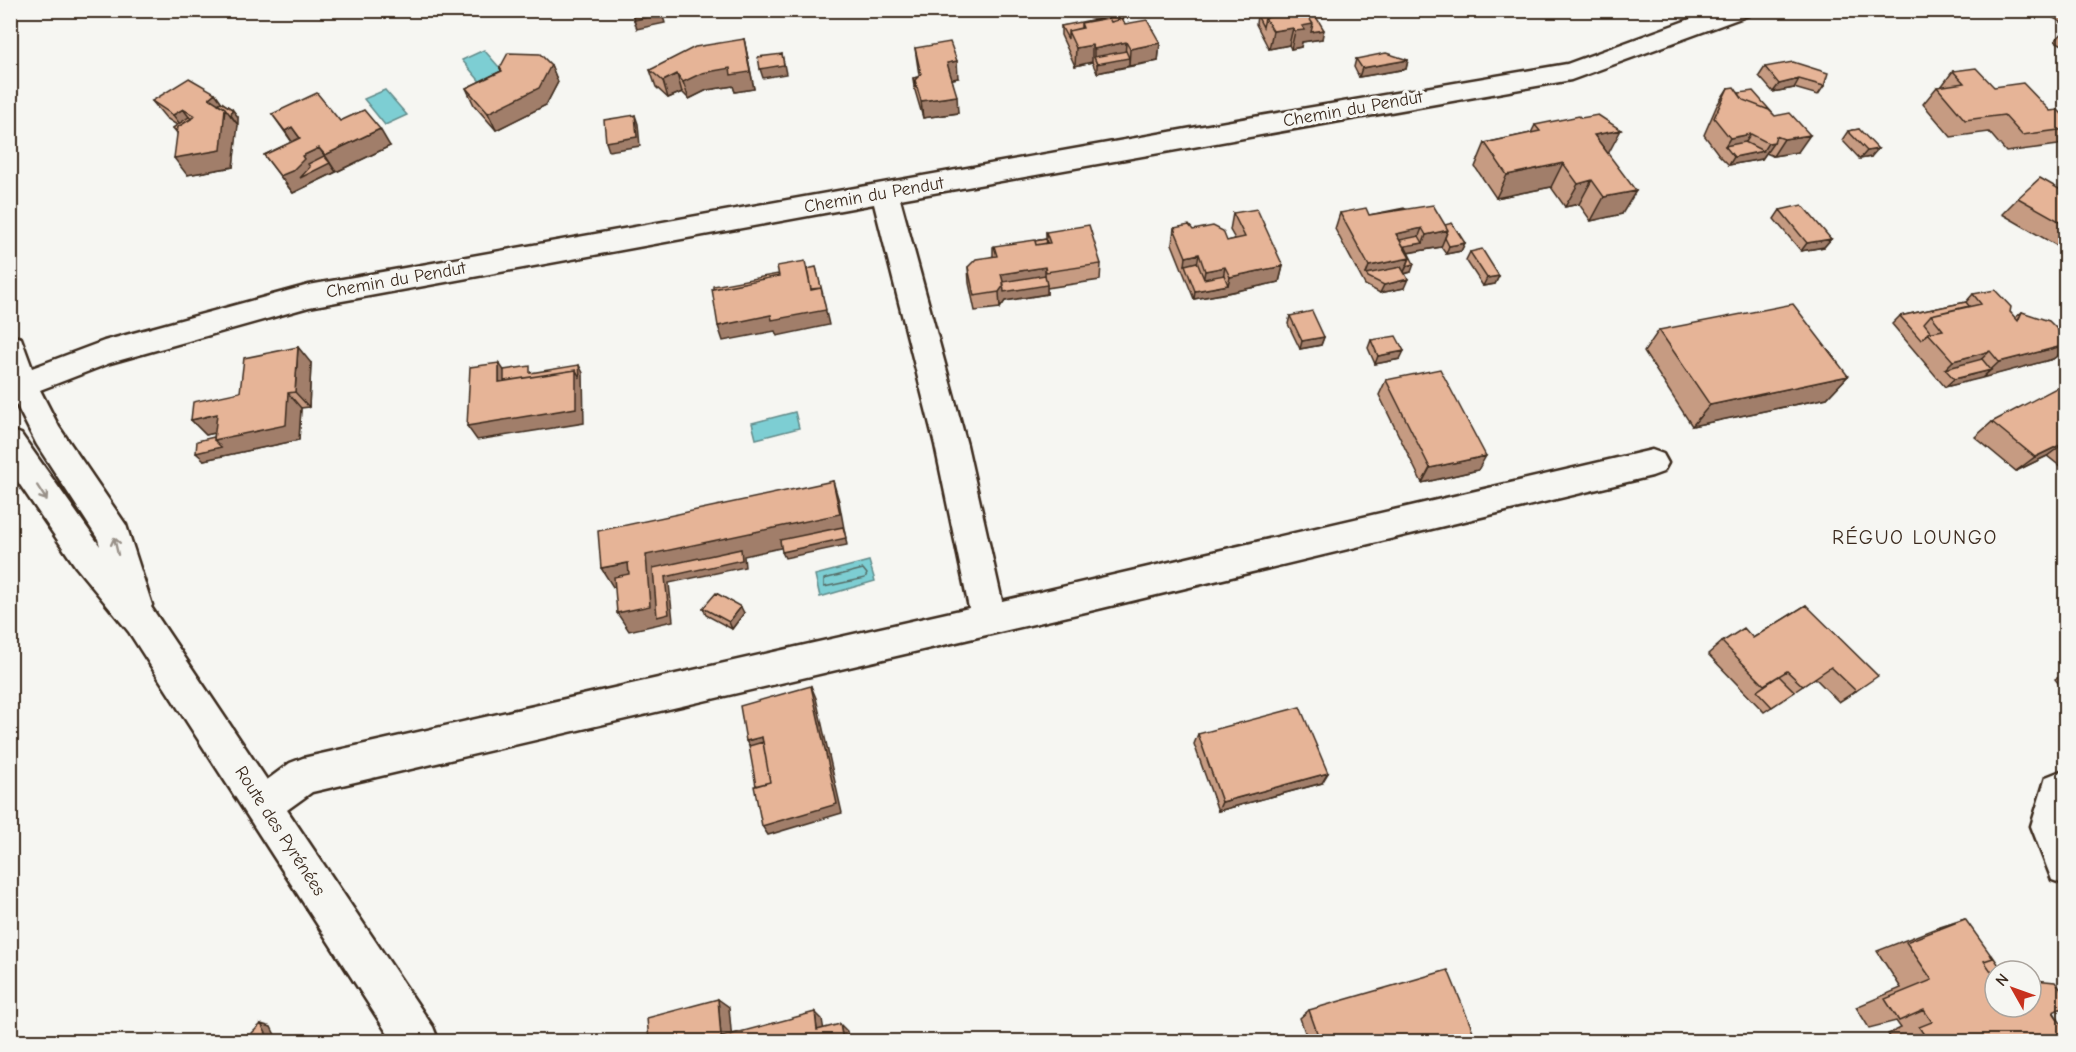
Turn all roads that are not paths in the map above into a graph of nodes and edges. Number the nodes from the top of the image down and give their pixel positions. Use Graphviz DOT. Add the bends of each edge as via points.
graph roads {
  1 [pos="1740,10"];
  2 [pos="885,193"];
  3 [pos="10,346"];
  4 [pos="16,387"];
  5 [pos="10,443"];
  6 [pos="1652,463"];
  7 [pos="989,619"];
  8 [pos="141,621"];
  9 [pos="2066,787"];
  10 [pos="263,805"];
  11 [pos="2066,866"];
  12 [pos="417,1041"];
  1 -- 2 [label="street, Chemin du Pendut" via="1571,72"];
  2 -- 4 [label="street, Chemin du Pendut" via="309,296 104,353"];
  2 -- 7 [label="street" via="951,445"];
  3 -- 4 [label="street, Route des Pyrénées"];
  8 -- 4 [label="street, Route des Pyrénées, one-way" via="114,535"];
  5 -- 8 [label="street, Route des Pyrénées, one-way" via="95,568"];
  6 -- 7 [label="street"];
  7 -- 10 [label="street" via="303,776"];
  8 -- 10 [label="street, Route des Pyrénées"];
  9 -- 11 [label="street" via="2060,790 2050,826"];
  10 -- 12 [label="street, Route des Pyrénées"];
}
